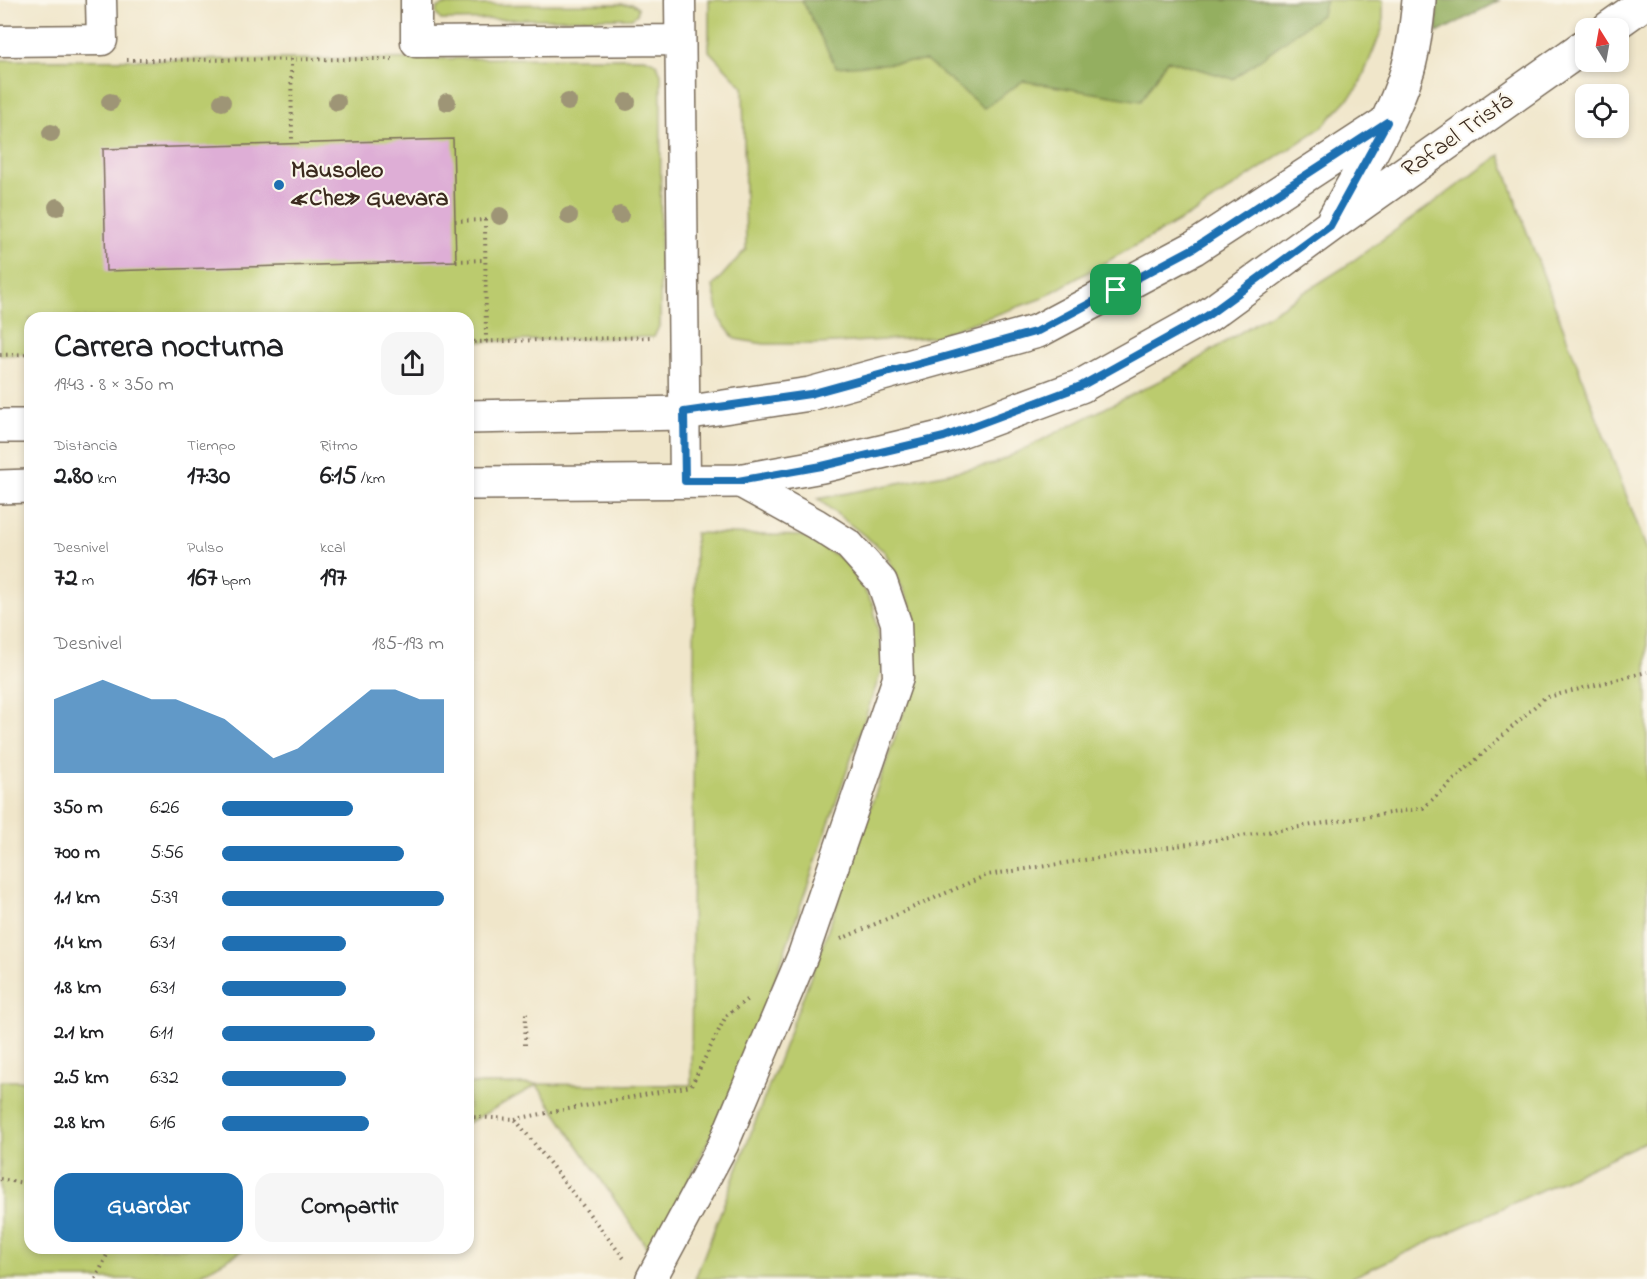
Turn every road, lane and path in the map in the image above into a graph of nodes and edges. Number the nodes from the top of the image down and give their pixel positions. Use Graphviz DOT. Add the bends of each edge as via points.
graph roads {
  1 [pos="101,0"];
  2 [pos="416,0"];
  3 [pos="680,0"];
  4 [pos="1419,0"];
  5 [pos="1647,1"];
  6 [pos="1623,18"];
  7 [pos="681,40"];
  8 [pos="0,41"];
  9 [pos="1575,53"];
  10 [pos="291,59"];
  11 [pos="396,59"];
  12 [pos="125,60"];
  13 [pos="1387,122"];
  14 [pos="292,140"];
  15 [pos="455,221"];
  16 [pos="1330,226"];
  17 [pos="485,260"];
  18 [pos="456,261"];
  19 [pos="657,330"];
  20 [pos="474,342"];
  21 [pos="486,342"];
  22 [pos="24,354"];
  23 [pos="0,355"];
  24 [pos="684,412"];
  25 [pos="474,417"];
  26 [pos="0,426"];
  27 [pos="24,426"];
  28 [pos="685,481"];
  29 [pos="738,481"];
  30 [pos="474,483"];
  31 [pos="24,486"];
  32 [pos="0,487"];
  33 [pos="1647,672"];
  34 [pos="803,956"];
  35 [pos="752,996"];
  36 [pos="526,1012"];
  37 [pos="525,1045"];
  38 [pos="474,1117"];
  39 [pos="515,1119"];
  40 [pos="0,1179"];
  41 [pos="24,1183"];
  42 [pos="107,1254"];
  43 [pos="642,1274"];
  44 [pos="96,1279"];
  1 -- 8 [label="street" via="102,40"];
  2 -- 7 [label="street" via="416,42"];
  3 -- 7 [label="street"];
  4 -- 13 [label="main road" via="1408,67"];
  5 -- 6 [label="main road"];
  7 -- 24 [label="street"];
  9 -- 16 [label="main road, Rafael Tristá"];
  10 -- 11 [label="path"];
  10 -- 12 [label="path"];
  10 -- 14 [label="path"];
  13 -- 16 [label="main road"];
  13 -- 24 [label="main road" via="1194,248 1038,331 810,394"];
  15 -- 17 [label="path" via="485,220"];
  16 -- 29 [label="main road, Rafael Tristá" via="1207,316 1081,386 944,437"];
  17 -- 18 [label="path"];
  17 -- 21 [label="path"];
  19 -- 21 [label="path" via="654,337"];
  20 -- 21 [label="path"];
  22 -- 23 [label="path"];
  24 -- 25 [label="main road"];
  24 -- 28 [label="street"];
  26 -- 27 [label="main road"];
  28 -- 29 [label="main road, Rafael Tristá"];
  28 -- 30 [label="main road, Rafael Tristá"];
  29 -- 34 [label="street" via="849,545 882,582 896,623 898,678"];
  31 -- 32 [label="main road"];
  33 -- 34 [label="path" via="1544,698 1424,808 987,875"];
  34 -- 43 [label="street" via="723,1145"];
  35 -- 39 [label="path" via="726,1016 691,1086"];
  36 -- 37 [label="path"];
  38 -- 39 [label="path"];
  39 -- 43 [label="path"];
  40 -- 41 [label="path"];
  42 -- 44 [label="path"];
}
